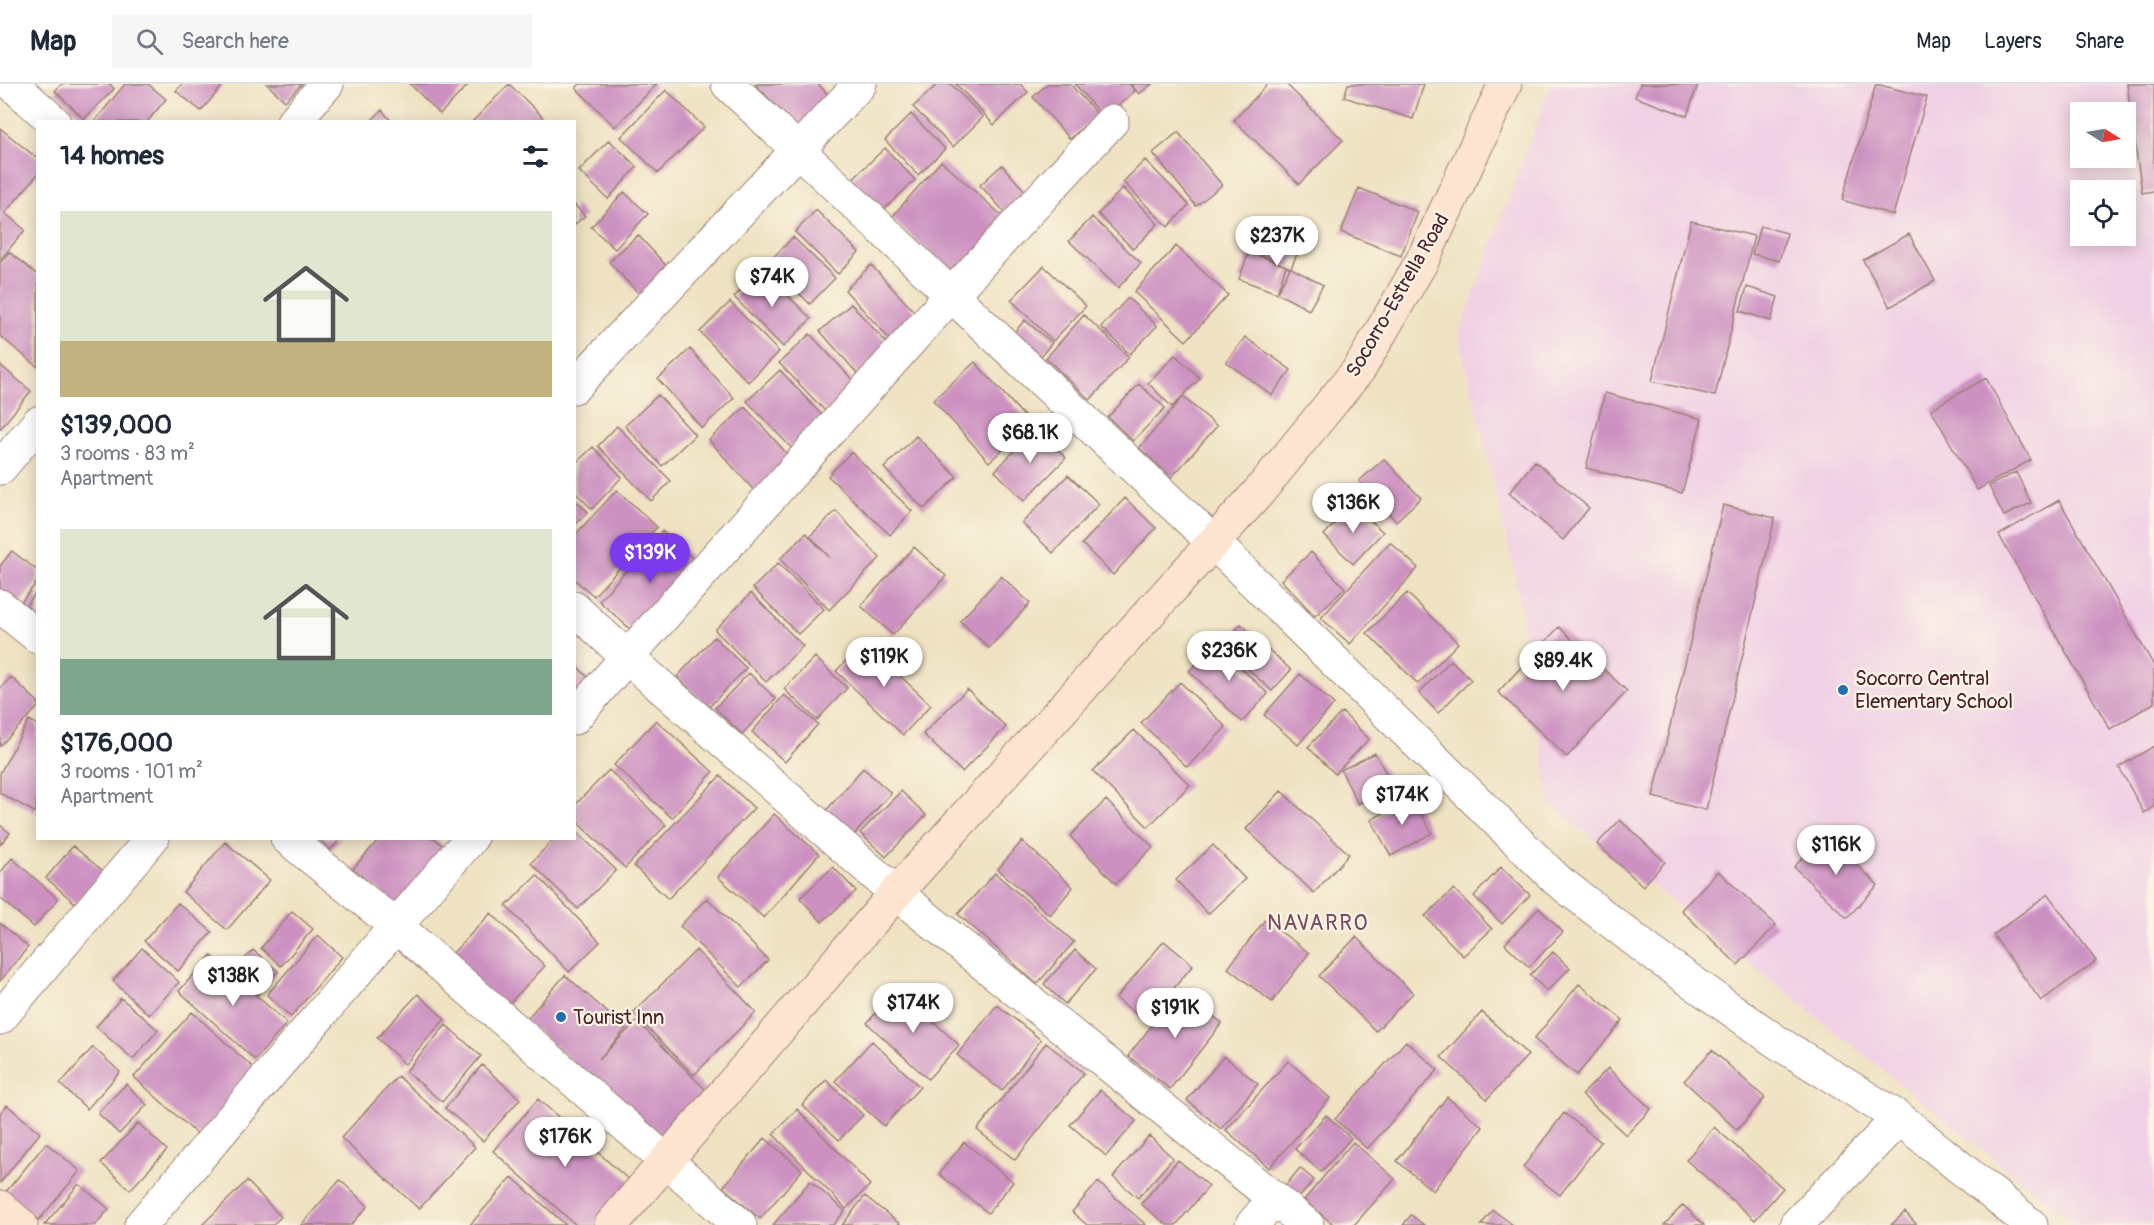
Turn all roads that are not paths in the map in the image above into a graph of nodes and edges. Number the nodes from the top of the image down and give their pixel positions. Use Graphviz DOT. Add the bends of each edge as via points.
graph roads {
  1 [pos="12,84"];
  2 [pos="327,84"];
  3 [pos="728,84"];
  4 [pos="860,84"];
  5 [pos="1504,84"];
  6 [pos="52,120"];
  7 [pos="295,120"];
  8 [pos="1112,121"];
  9 [pos="798,150"];
  10 [pos="951,295"];
  11 [pos="576,385"];
  12 [pos="36,425"];
  13 [pos="0,468"];
  14 [pos="1212,541"];
  15 [pos="0,606"];
  16 [pos="576,610"];
  17 [pos="36,635"];
  18 [pos="627,657"];
  19 [pos="576,716"];
  20 [pos="150,840"];
  21 [pos="289,840"];
  22 [pos="469,840"];
  23 [pos="896,893"];
  24 [pos="396,926"];
  25 [pos="0,1018"];
  26 [pos="1899,1118"];
  27 [pos="665,1161"];
  28 [pos="1275,1198"];
  29 [pos="0,1208"];
  30 [pos="21,1225"];
  31 [pos="141,1225"];
  32 [pos="611,1225"];
  33 [pos="740,1225"];
  34 [pos="1252,1225"];
  35 [pos="1307,1225"];
  36 [pos="1796,1225"];
  37 [pos="2031,1225"];
  1 -- 6 [label="street"];
  2 -- 7 [label="street"];
  3 -- 9 [label="street"];
  4 -- 9 [label="street"];
  5 -- 14 [label="street, Socorro-Estrella Road" via="1422,261 1360,368 1285,462"];
  8 -- 10 [label="street"];
  9 -- 10 [label="street"];
  9 -- 11 [label="street"];
  10 -- 14 [label="street"];
  10 -- 18 [label="street"];
  12 -- 13 [label="street"];
  14 -- 23 [label="street, Socorro-Estrella Road"];
  14 -- 26 [label="street" via="1557,880 1776,1042"];
  15 -- 17 [label="street"];
  16 -- 18 [label="street"];
  18 -- 19 [label="street"];
  18 -- 23 [label="street"];
  20 -- 25 [label="street"];
  21 -- 24 [label="street"];
  22 -- 24 [label="street"];
  23 -- 27 [label="street, Socorro-Estrella Road"];
  23 -- 28 [label="street"];
  24 -- 27 [label="street"];
  24 -- 31 [label="street"];
  26 -- 36 [label="street"];
  26 -- 37 [label="street"];
  27 -- 32 [label="street, Socorro-Estrella Road"];
  27 -- 33 [label="street"];
  28 -- 34 [label="street"];
  28 -- 35 [label="street"];
  29 -- 30 [label="street"];
}
